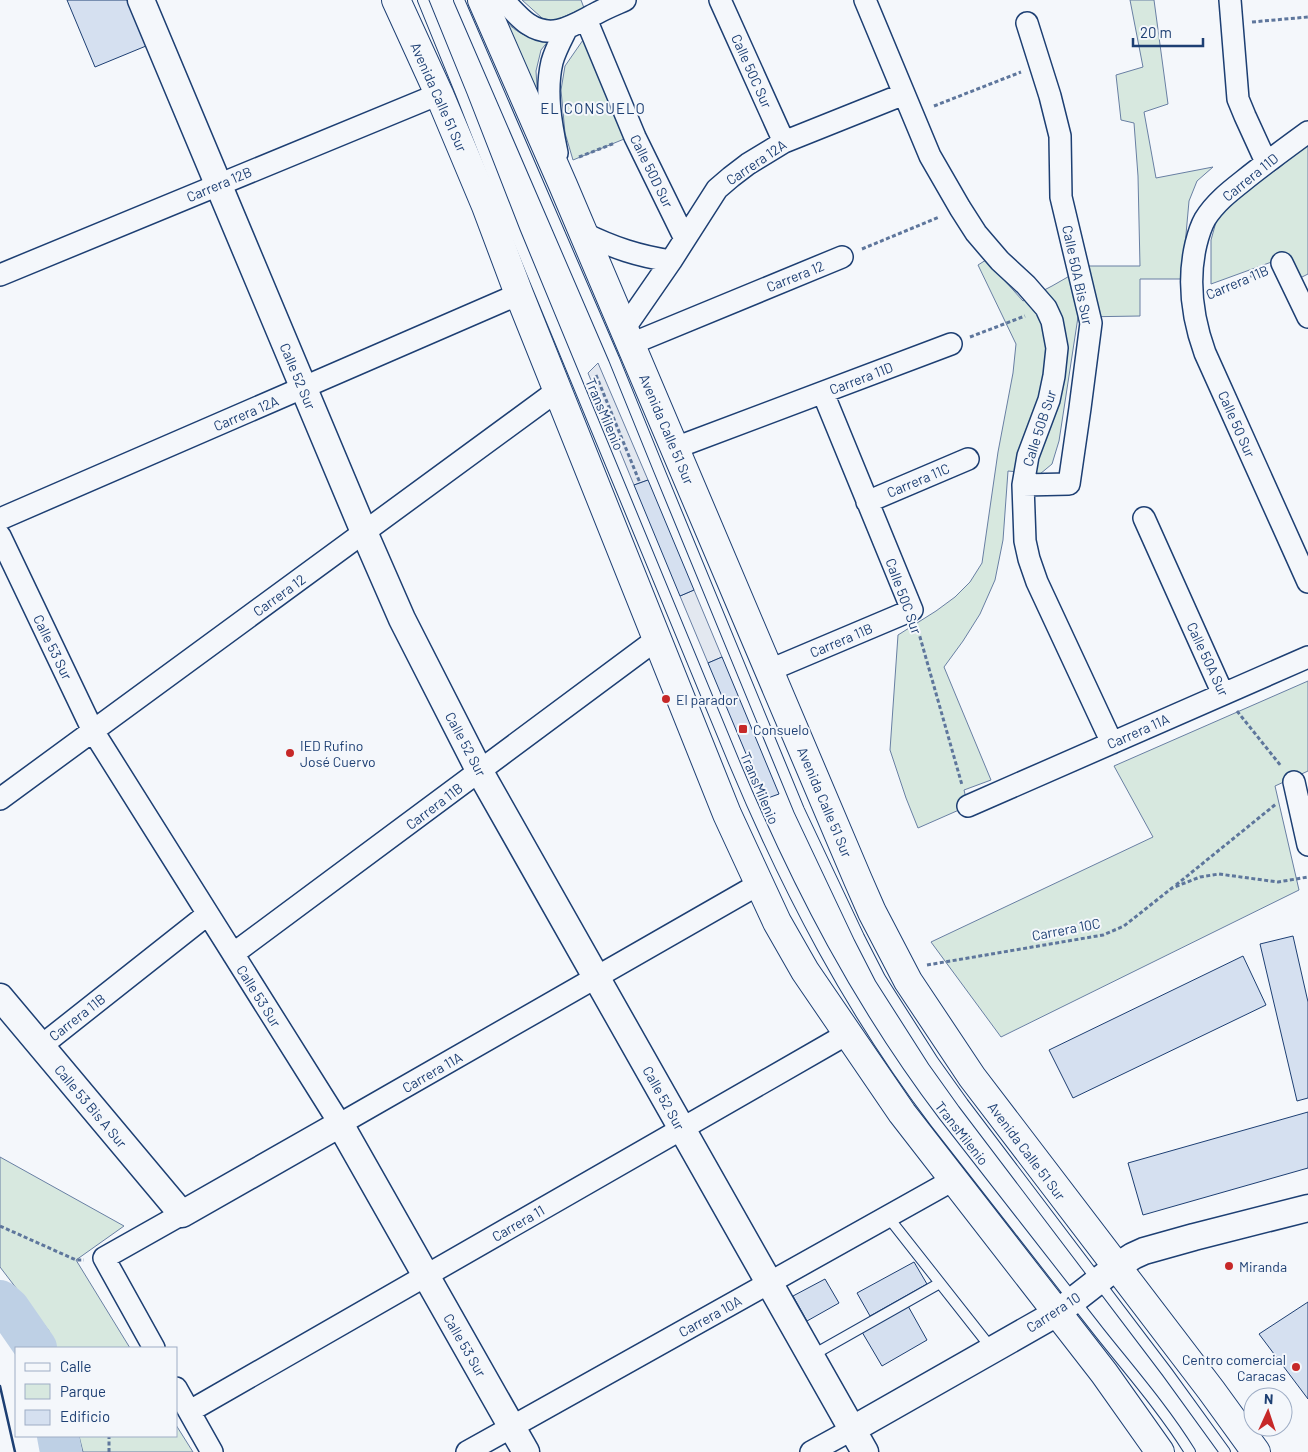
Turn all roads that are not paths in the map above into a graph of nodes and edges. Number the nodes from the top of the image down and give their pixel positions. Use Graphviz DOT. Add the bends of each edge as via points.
graph roads {
  1 [pos="141,0"];
  2 [pos="396,0"];
  3 [pos="422,0"];
  4 [pos="459,0"];
  5 [pos="482,0"];
  6 [pos="503,0"];
  7 [pos="625,0"];
  8 [pos="720,0"];
  9 [pos="864,0"];
  10 [pos="1230,0"];
  11 [pos="592,10"];
  12 [pos="1027,23"];
  13 [pos="566,30"];
  14 [pos="438,94"];
  15 [pos="904,94"];
  16 [pos="1308,132"];
  17 [pos="784,142"];
  18 [pos="1266,162"];
  19 [pos="561,175"];
  20 [pos="218,185"];
  21 [pos="584,233"];
  22 [pos="685,239"];
  23 [pos="842,257"];
  24 [pos="1192,260"];
  25 [pos="671,261"];
  26 [pos="1282,263"];
  27 [pos="0,275"];
  28 [pos="519,294"];
  29 [pos="1308,317"];
  30 [pos="628,337"];
  31 [pos="951,344"];
  32 [pos="303,388"];
  33 [pos="558,390"];
  34 [pos="822,393"];
  35 [pos="675,448"];
  36 [pos="968,458"];
  37 [pos="1023,485"];
  38 [pos="868,502"];
  39 [pos="1144,518"];
  40 [pos="0,519"];
  41 [pos="364,532"];
  42 [pos="0,536"];
  43 [pos="1308,582"];
  44 [pos="912,610"];
  45 [pos="657,639"];
  46 [pos="1308,657"];
  47 [pos="770,670"];
  48 [pos="1223,694"];
  49 [pos="93,731"];
  50 [pos="1112,743"];
  51 [pos="480,772"];
  52 [pos="1289,791"];
  53 [pos="0,799"];
  54 [pos="968,806"];
  55 [pos="1308,845"];
  56 [pos="759,884"];
  57 [pos="208,914"];
  58 [pos="233,954"];
  59 [pos="596,978"];
  60 [pos="0,997"];
  61 [pos="847,1034"];
  62 [pos="41,1046"];
  63 [pos="340,1124"];
  64 [pos="682,1129"];
  65 [pos="953,1180"];
  66 [pos="1308,1208"];
  67 [pos="182,1214"];
  68 [pos="888,1217"];
  69 [pos="1107,1274"];
  70 [pos="426,1276"];
  71 [pos="769,1283"];
  72 [pos="940,1283"];
  73 [pos="1065,1306"];
  74 [pos="153,1347"];
  75 [pos="992,1349"];
  76 [pos="811,1356"];
  77 [pos="178,1391"];
  78 [pos="190,1411"];
  79 [pos="512,1427"];
  80 [pos="852,1429"];
  81 [pos="212,1452"];
  82 [pos="468,1452"];
  83 [pos="526,1452"];
  84 [pos="811,1452"];
  85 [pos="865,1452"];
  86 [pos="1160,1452"];
  87 [pos="1190,1452"];
  88 [pos="1225,1452"];
  89 [pos="1256,1452"];
  1 -- 20 [label="street, Calle 52 Sur"];
  2 -- 14 [label="main road, Avenida Calle 51 Sur"];
  3 -- 73 [label="lane, TransMilenio" via="737,770 806,920 880,1044"];
  4 -- 69 [label="lane, TransMilenio" via="614,359 774,751 859,937 880,978 963,1103"];
  5 -- 19 [label="main road, Avenida Calle 51 Sur"];
  6 -- 13 [label="street" via="539,30"];
  7 -- 11 [label="street"];
  8 -- 17 [label="street, Calle 50C Sur"];
  9 -- 15 [label="street, Calle 50B Sur"];
  10 -- 18 [label="street" via="1238,99"];
  11 -- 13 [label="street"];
  11 -- 22 [label="street, Calle 50D Sur" via="634,137"];
  12 -- 37 [label="street, Calle 50A Bis Sur" via="1060,136 1061,197 1091,323 1069,484"];
  13 -- 19 [label="street" via="552,62 550,80 552,127"];
  14 -- 20 [label="street, Carrera 12B"];
  14 -- 28 [label="main road, Avenida Calle 51 Sur"];
  15 -- 17 [label="street, Carrera 12A"];
  15 -- 37 [label="street, Calle 50B Sur" via="930,156 976,233 1046,308 1052,321 1057,348 1054,376 1049,400 1028,456"];
  16 -- 18 [label="street, Carrera 11D"];
  17 -- 22 [label="street, Carrera 12A" via="748,164 717,190"];
  18 -- 24 [label="street, Carrera 11D" via="1222,198 1205,220"];
  19 -- 21 [label="main road, Avenida Calle 51 Sur"];
  20 -- 27 [label="street, Carrera 12B"];
  20 -- 32 [label="street, Calle 52 Sur"];
  21 -- 25 [label="street" via="626,252"];
  21 -- 30 [label="main road, Avenida Calle 51 Sur"];
  22 -- 25 [label="street, Carrera 12A"];
  23 -- 30 [label="street, Carrera 12"];
  24 -- 43 [label="street, Calle 50 Sur" via="1192,300 1197,331"];
  25 -- 30 [label="street, Carrera 12A"];
  26 -- 29 [label="street"];
  28 -- 32 [label="street, Carrera 12A"];
  28 -- 33 [label="main road, Avenida Calle 51 Sur"];
  30 -- 35 [label="main road, Avenida Calle 51 Sur"];
  31 -- 34 [label="street, Carrera 11D"];
  32 -- 40 [label="street, Carrera 12A"];
  32 -- 41 [label="street, Calle 52 Sur"];
  33 -- 41 [label="street, Carrera 12"];
  33 -- 45 [label="main road, Avenida Calle 51 Sur"];
  34 -- 35 [label="street, Carrera 11D"];
  34 -- 38 [label="street, Calle 50C Sur"];
  35 -- 47 [label="main road, Avenida Calle 51 Sur"];
  36 -- 38 [label="street, Carrera 11C"];
  37 -- 50 [label="street, Calle 50B Sur" via="1025,541 1029,559"];
  38 -- 44 [label="street, Calle 50C Sur"];
  39 -- 48 [label="street, Calle 50A Sur"];
  41 -- 49 [label="street, Carrera 12"];
  41 -- 51 [label="street, Calle 52 Sur" via="402,620"];
  42 -- 49 [label="street, Calle 53 Sur"];
  44 -- 47 [label="street, Carrera 11B"];
  45 -- 51 [label="street, Carrera 11B"];
  45 -- 56 [label="main road, Avenida Calle 51 Sur"];
  46 -- 48 [label="street, Carrera 11A"];
  47 -- 69 [label="main road, Avenida Calle 51 Sur" via="865,896 902,970"];
  48 -- 50 [label="street, Carrera 11A"];
  49 -- 53 [label="street, Carrera 12"];
  49 -- 57 [label="street, Calle 53 Sur"];
  50 -- 54 [label="street, Carrera 11A"];
  51 -- 58 [label="street, Carrera 11B"];
  51 -- 59 [label="street, Calle 52 Sur"];
  52 -- 55 [label="street"];
  56 -- 59 [label="street, Carrera 11A"];
  56 -- 61 [label="main road, Avenida Calle 51 Sur" via="805,971"];
  57 -- 58 [label="street, Calle 53 Sur"];
  57 -- 62 [label="street, Carrera 11B"];
  58 -- 63 [label="street, Calle 53 Sur"];
  59 -- 63 [label="street, Carrera 11A"];
  59 -- 64 [label="street, Calle 52 Sur"];
  60 -- 62 [label="street, Calle 53 Bis A Sur"];
  61 -- 64 [label="street, Carrera 11"];
  61 -- 65 [label="main road, Avenida Calle 51 Sur"];
  62 -- 67 [label="street, Calle 53 Bis A Sur"];
  63 -- 67 [label="street, Carrera 11A"];
  63 -- 70 [label="street, Calle 53 Sur"];
  64 -- 70 [label="street, Carrera 11"];
  64 -- 71 [label="street, Calle 52 Sur"];
  65 -- 68 [label="street, Carrera 10A"];
  65 -- 73 [label="main road, Avenida Calle 51 Sur"];
  66 -- 69 [label="street, Carrera 10" via="1144,1251"];
  67 -- 74 [label="street, Carrera 11A" via="104,1258"];
  68 -- 71 [label="street, Carrera 10A"];
  68 -- 72 [label="lane"];
  69 -- 73 [label="street, Carrera 10"];
  69 -- 88 [label="lane, TransMilenio"];
  69 -- 89 [label="main road, Avenida Calle 51 Sur" via="1211,1390"];
  70 -- 78 [label="street, Carrera 11"];
  70 -- 79 [label="street, Calle 53 Sur"];
  71 -- 76 [label="street, Calle 52 Sur"];
  71 -- 79 [label="street, Carrera 10A"];
  72 -- 75 [label="lane"];
  72 -- 76 [label="lane"];
  73 -- 75 [label="street, Carrera 10"];
  73 -- 86 [label="main road, Avenida Calle 51 Sur" via="1110,1380"];
  73 -- 87 [label="lane, TransMilenio" via="1152,1399"];
  75 -- 80 [label="street, Carrera 10"];
  76 -- 80 [label="street, Calle 52 Sur"];
  77 -- 78 [label="street"];
  78 -- 81 [label="street"];
  79 -- 82 [label="street, Carrera 10A"];
  79 -- 83 [label="street, Calle 53 Sur"];
  80 -- 84 [label="street, Carrera 10"];
  80 -- 85 [label="street, Calle 52 Sur"];
}
